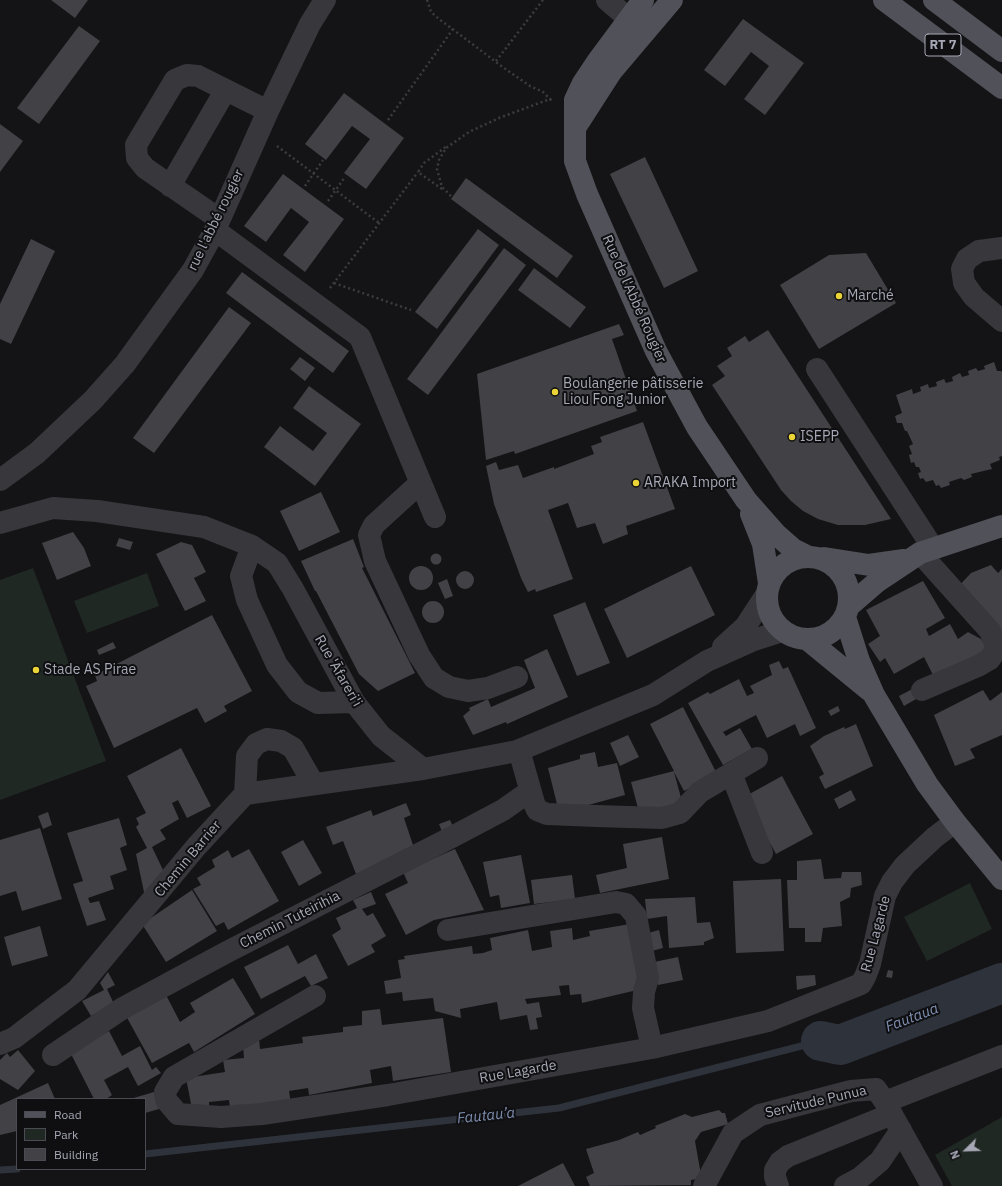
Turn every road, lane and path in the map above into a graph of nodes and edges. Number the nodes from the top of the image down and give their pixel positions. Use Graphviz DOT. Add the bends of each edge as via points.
graph roads {
  1 [pos="325,0"];
  2 [pos="427,0"];
  3 [pos="543,0"];
  4 [pos="607,0"];
  5 [pos="643,0"];
  6 [pos="672,0"];
  7 [pos="884,0"];
  8 [pos="934,0"];
  9 [pos="629,19"];
  10 [pos="453,29"];
  11 [pos="1002,51"];
  12 [pos="496,61"];
  13 [pos="1002,88"];
  14 [pos="225,91"];
  15 [pos="550,99"];
  16 [pos="268,111"];
  17 [pos="388,120"];
  18 [pos="574,129"];
  19 [pos="259,132"];
  20 [pos="461,138"];
  21 [pos="323,160"];
  22 [pos="418,172"];
  23 [pos="313,174"];
  24 [pos="345,177"];
  25 [pos="170,186"];
  26 [pos="305,186"];
  27 [pos="444,190"];
  28 [pos="335,191"];
  29 [pos="451,196"];
  30 [pos="328,201"];
  31 [pos="379,223"];
  32 [pos="217,224"];
  33 [pos="1002,248"];
  34 [pos="334,283"];
  35 [pos="317,305"];
  36 [pos="411,310"];
  37 [pos="1002,321"];
  38 [pos="818,369"];
  39 [pos="0,480"];
  40 [pos="420,482"];
  41 [pos="746,500"];
  42 [pos="435,517"];
  43 [pos="0,523"];
  44 [pos="1002,526"];
  45 [pos="252,546"];
  46 [pos="921,553"];
  47 [pos="814,557"];
  48 [pos="767,589"];
  49 [pos="847,612"];
  50 [pos="782,631"];
  51 [pos="808,640"];
  52 [pos="707,661"];
  53 [pos="517,677"];
  54 [pos="922,690"];
  55 [pos="874,694"];
  56 [pos="354,702"];
  57 [pos="519,750"];
  58 [pos="757,758"];
  59 [pos="423,769"];
  60 [pos="731,773"];
  61 [pos="313,783"];
  62 [pos="530,791"];
  63 [pos="245,794"];
  64 [pos="955,822"];
  65 [pos="762,853"];
  66 [pos="1002,879"];
  67 [pos="448,930"];
  68 [pos="315,996"];
  69 [pos="0,1044"];
  70 [pos="652,1048"];
  71 [pos="52,1055"];
  72 [pos="1002,1056"];
  73 [pos="893,1115"];
  74 [pos="704,1186"];
  75 [pos="778,1186"];
  76 [pos="845,1186"];
  77 [pos="932,1186"];
  1 -- 16 [label="street, rue l'abbé rougier" via="310,24"];
  2 -- 10 [label="path" via="431,12"];
  3 -- 12 [label="path"];
  4 -- 9 [label="street"];
  5 -- 9 [label="main road, Rue de l'Abbé Rougier"];
  6 -- 18 [label="main road" via="611,72"];
  7 -- 13 [label="main road, RT 7"];
  8 -- 11 [label="main road, RT 7"];
  9 -- 18 [label="main road, Rue de l'Abbé Rougier" via="583,83 575,100"];
  10 -- 12 [label="path"];
  10 -- 17 [label="path"];
  12 -- 15 [label="path"];
  14 -- 16 [label="street"];
  14 -- 25 [label="street"];
  14 -- 25 [label="street" via="198,76 187,75 175,80 136,145 137,158 145,168"];
  15 -- 18 [label="path"];
  15 -- 20 [label="path" via="499,118"];
  16 -- 19 [label="street, rue l'abbé rougier"];
  18 -- 41 [label="main road, Rue de l'Abbé Rougier" via="575,161 587,194 656,351 697,427"];
  19 -- 23 [label="path"];
  19 -- 32 [label="street, rue l'abbé rougier"];
  20 -- 22 [label="path" via="437,152"];
  20 -- 27 [label="path" via="446,148 436,169"];
  21 -- 23 [label="path"];
  22 -- 27 [label="path"];
  22 -- 31 [label="path"];
  23 -- 26 [label="path"];
  23 -- 28 [label="path"];
  24 -- 28 [label="path"];
  25 -- 32 [label="street"];
  27 -- 29 [label="path"];
  28 -- 30 [label="path"];
  28 -- 31 [label="path"];
  31 -- 34 [label="path"];
  32 -- 35 [label="street"];
  32 -- 39 [label="street, rue l'abbé rougier" via="193,270 125,364 93,400 37,453"];
  33 -- 37 [label="street" via="979,251 967,259 962,269 964,283 974,297"];
  34 -- 35 [label="path"];
  34 -- 36 [label="path"];
  35 -- 40 [label="street" via="360,337"];
  38 -- 46 [label="street"];
  40 -- 42 [label="street"];
  40 -- 53 [label="street" via="374,525 369,535 375,561 419,655 434,678 449,687 468,691 488,688"];
  41 -- 47 [label="main road, Rue de l'Abbé Rougier" via="793,550"];
  41 -- 48 [label="main road, Rue de l'Abbé Rougier" via="763,544"];
  43 -- 45 [label="street, Rue 'Āfareri'i" via="53,508 97,511 204,527"];
  44 -- 46 [label="main road"];
  45 -- 56 [label="street, Rue 'Āfareri'i" via="277,563"];
  45 -- 56 [label="street" via="241,576 247,600 277,665 298,692 318,703"];
  46 -- 47 [label="main road" via="869,565"];
  46 -- 49 [label="main road" via="878,582"];
  46 -- 54 [label="street" via="990,631 995,651 990,659 978,666"];
  47 -- 48 [label="main road" via="791,559 777,569"];
  47 -- 49 [label="main road" via="835,566 845,578 850,594"];
  48 -- 50 [label="main road" via="770,615"];
  48 -- 52 [label="street" via="746,627"];
  49 -- 51 [label="main road" via="830,634"];
  49 -- 55 [label="main road" via="857,654"];
  50 -- 51 [label="main road" via="790,636"];
  50 -- 52 [label="street" via="754,640"];
  51 -- 55 [label="main road"];
  52 -- 57 [label="street" via="653,695"];
  55 -- 64 [label="main road" via="927,784"];
  56 -- 59 [label="street, Rue 'Āfareri'i" via="381,736"];
  57 -- 59 [label="street"];
  57 -- 62 [label="street"];
  58 -- 60 [label="street"];
  59 -- 61 [label="street"];
  60 -- 62 [label="street" via="700,792 680,813 662,818 547,814 536,808"];
  60 -- 65 [label="street"];
  61 -- 63 [label="street"];
  61 -- 63 [label="street" via="293,748 281,741 267,739 256,744 247,756"];
  62 -- 71 [label="street, Chemin Tuteirihia" via="503,810 452,838 227,952 123,1008"];
  63 -- 69 [label="street, Chemin Barrier" via="196,847 77,990 14,1038"];
  64 -- 66 [label="main road"];
  64 -- 70 [label="street, Rue Lagarde" via="934,837 905,865 892,882 885,896 870,964 861,984 768,1021"];
  67 -- 70 [label="street" via="616,902 626,904 636,916 648,978 643,1008"];
  68 -- 70 [label="street, Rue Lagarde" via="174,1077 165,1092 166,1100 178,1114 221,1117 262,1114 388,1095"];
  72 -- 73 [label="street"];
  73 -- 74 [label="street, Servitude Punua" via="876,1089 857,1091 760,1115 733,1133"];
  73 -- 75 [label="street" via="788,1156 775,1170"];
  73 -- 76 [label="street" via="876,1166"];
  73 -- 77 [label="street"];
}
